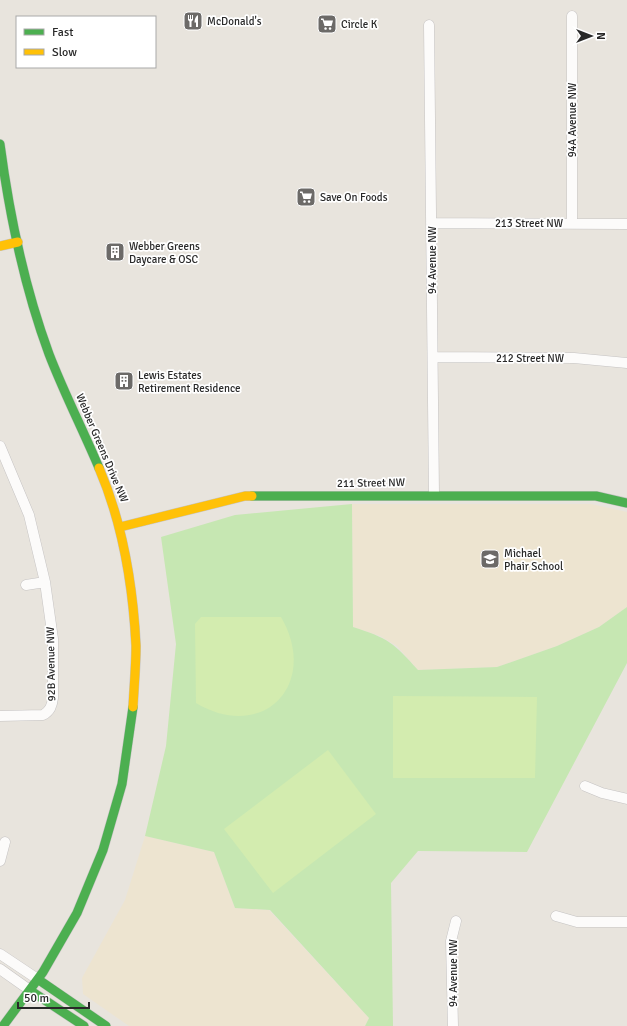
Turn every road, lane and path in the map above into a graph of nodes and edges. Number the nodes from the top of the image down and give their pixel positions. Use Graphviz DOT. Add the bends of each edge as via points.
graph roads {
  1 [pos="572,16"];
  2 [pos="429,25"];
  3 [pos="0,144"];
  4 [pos="431,223"];
  5 [pos="572,223"];
  6 [pos="627,224"];
  7 [pos="18,242"];
  8 [pos="0,246"];
  9 [pos="432,358"];
  10 [pos="627,363"];
  11 [pos="0,446"];
  12 [pos="434,495"];
  13 [pos="627,503"];
  14 [pos="120,527"];
  15 [pos="45,582"];
  16 [pos="26,585"];
  17 [pos="0,716"];
  18 [pos="585,786"];
  19 [pos="627,799"];
  20 [pos="5,842"];
  21 [pos="0,861"];
  22 [pos="556,916"];
  23 [pos="456,921"];
  24 [pos="627,922"];
  25 [pos="0,954"];
  26 [pos="0,969"];
  27 [pos="39,980"];
  28 [pos="31,991"];
  29 [pos="4,1026"];
  30 [pos="84,1026"];
  31 [pos="106,1026"];
  32 [pos="453,1026"];
  1 -- 5 [label="street, 94A Avenue NW"];
  2 -- 4 [label="street, 94 Avenue NW"];
  3 -- 7 [label="main road, Webber Greens Drive NW"];
  4 -- 5 [label="street, 213 Street NW"];
  4 -- 9 [label="street, 94 Avenue NW"];
  5 -- 6 [label="street, 213 Street NW"];
  7 -- 8 [label="main road"];
  7 -- 14 [label="main road, Webber Greens Drive NW" via="49,354 104,480"];
  9 -- 10 [label="street, 212 Street NW" via="574,358"];
  9 -- 12 [label="street, 94 Avenue NW"];
  11 -- 15 [label="street, 92B Avenue NW" via="29,515"];
  12 -- 13 [label="main road, 211 Street NW" via="596,496"];
  12 -- 14 [label="main road, 211 Street NW" via="245,496"];
  14 -- 27 [label="main road, Webber Greens Drive NW" via="132,591 135,627 135,684 129,750 118,802 101,856 82,901"];
  15 -- 16 [label="street"];
  15 -- 17 [label="street, 92B Avenue NW" via="53,639 52,706 47,713 39,716"];
  18 -- 19 [label="street"];
  20 -- 21 [label="street"];
  22 -- 24 [label="street" via="577,922"];
  23 -- 32 [label="street, 94 Avenue NW" via="451,941"];
  25 -- 27 [label="street"];
  26 -- 28 [label="street"];
  27 -- 28 [label="main road, Webber Greens Drive NW"];
  27 -- 31 [label="main road"];
  28 -- 29 [label="main road, Webber Greens Drive NW"];
  28 -- 30 [label="main road"];
}
